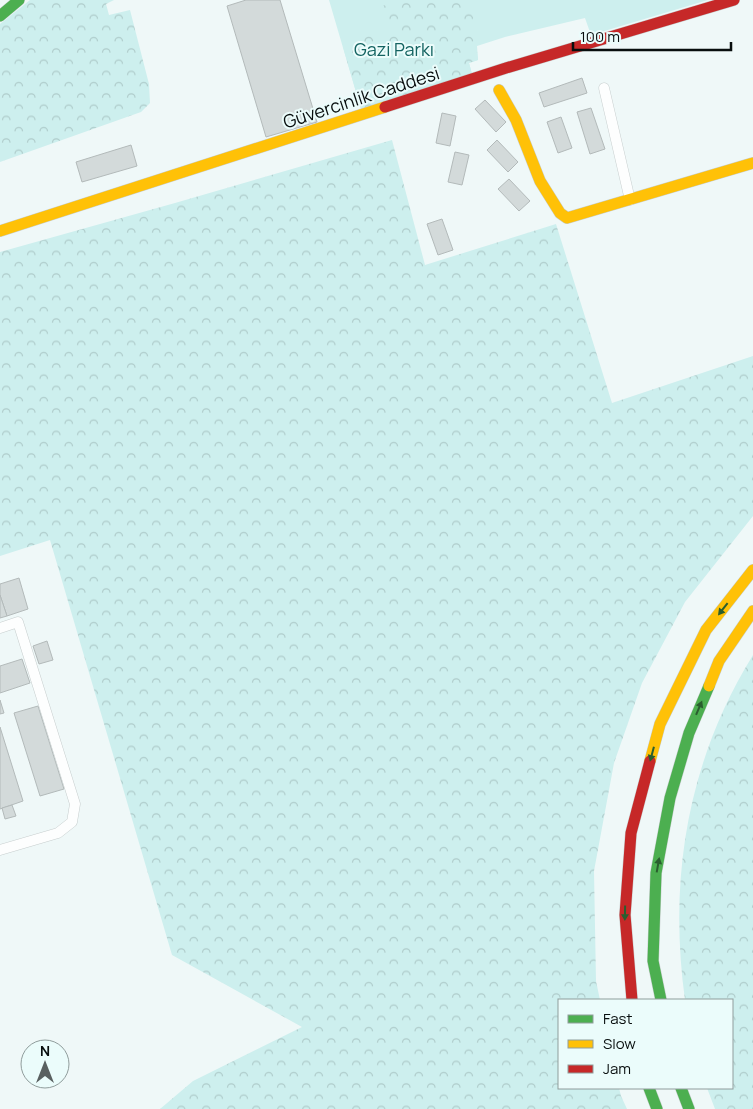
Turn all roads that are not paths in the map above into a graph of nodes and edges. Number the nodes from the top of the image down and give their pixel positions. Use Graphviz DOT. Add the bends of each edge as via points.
graph roads {
  1 [pos="19,0"];
  2 [pos="734,0"];
  3 [pos="0,16"];
  4 [pos="604,88"];
  5 [pos="499,90"];
  6 [pos="753,163"];
  7 [pos="630,200"];
  8 [pos="0,231"];
  9 [pos="753,570"];
  10 [pos="753,611"];
  11 [pos="0,628"];
  12 [pos="0,850"];
  13 [pos="632,999"];
  14 [pos="661,999"];
  15 [pos="649,1089"];
  16 [pos="681,1089"];
  17 [pos="657,1109"];
  18 [pos="689,1109"];
  1 -- 3 [label="street"];
  2 -- 8 [label="street, Güvercinlik Caddesi" via="506,68"];
  4 -- 7 [label="street"];
  5 -- 7 [label="street" via="516,120 540,181 560,213 567,218"];
  6 -- 7 [label="street"];
  9 -- 13 [label="street, one-way" via="706,630 660,724 631,833 625,915"];
  14 -- 10 [label="street, one-way" via="654,961 656,873 670,798 689,733 719,661"];
  11 -- 12 [label="street" via="18,622 75,804 72,822 58,832"];
  15 -- 17 [label="street"];
  16 -- 18 [label="street"];
}
